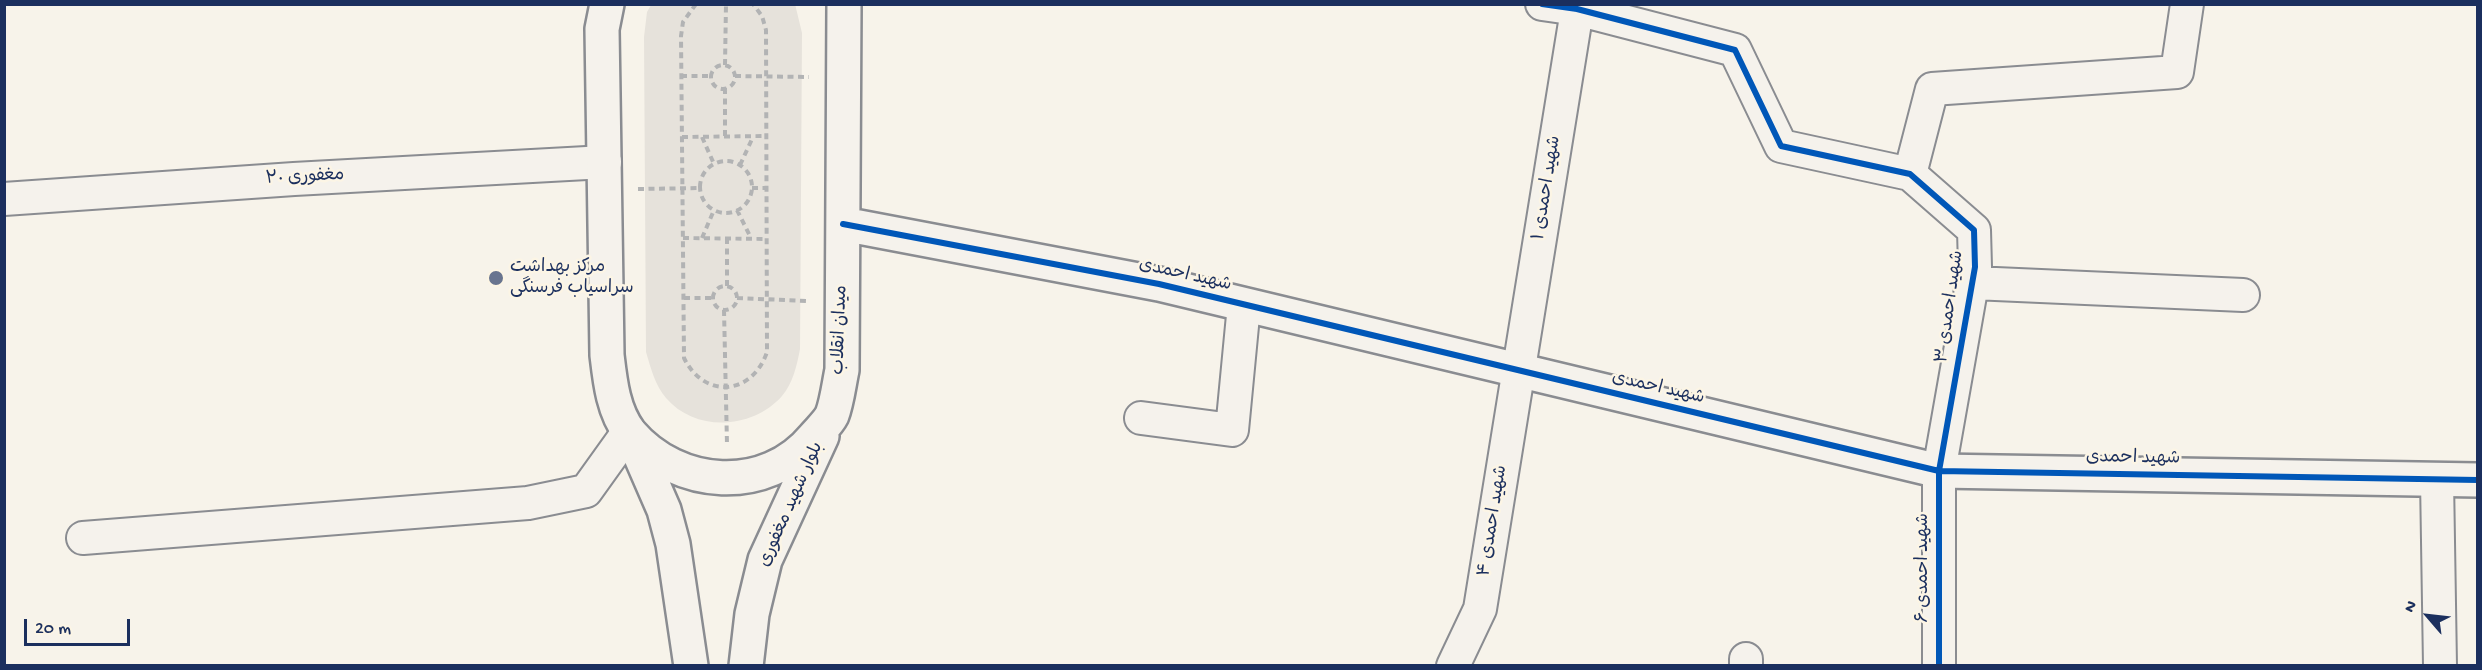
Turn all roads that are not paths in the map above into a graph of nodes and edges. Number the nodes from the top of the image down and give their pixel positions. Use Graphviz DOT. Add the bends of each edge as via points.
graph roads {
  1 [pos="607,4"];
  2 [pos="844,4"];
  3 [pos="1542,4"];
  4 [pos="2187,4"];
  5 [pos="1578,7"];
  6 [pos="605,162"];
  7 [pos="1910,174"];
  8 [pos="4,199"];
  9 [pos="843,224"];
  10 [pos="1973,283"];
  11 [pos="2243,295"];
  12 [pos="1244,304"];
  13 [pos="1517,371"];
  14 [pos="831,416"];
  15 [pos="1141,418"];
  16 [pos="629,431"];
  17 [pos="1939,471"];
  18 [pos="2437,479"];
  19 [pos="2478,480"];
  20 [pos="83,538"];
  21 [pos="691,666"];
  22 [pos="746,666"];
  23 [pos="1453,666"];
  24 [pos="1939,666"];
  25 [pos="2440,666"];
  1 -- 6 [label="street, میدان انقلاب" via="602,29"];
  2 -- 9 [label="street, میدان انقلاب"];
  3 -- 5 [label="street"];
  4 -- 7 [label="street" via="2177,72 1932,89"];
  5 -- 7 [label="street" via="1735,50 1781,146"];
  5 -- 13 [label="street, شهید احمدی ۱"];
  6 -- 8 [label="street, مغفوری ۲۰"];
  6 -- 16 [label="street, میدان انقلاب" via="608,355 612,394"];
  7 -- 10 [label="street, شهید احمدی ۳" via="1974,230"];
  9 -- 12 [label="street, شهید احمدی" via="1160,284"];
  9 -- 14 [label="street, میدان انقلاب" via="842,370"];
  10 -- 11 [label="street"];
  10 -- 17 [label="street, شهید احمدی ۳"];
  12 -- 13 [label="street, شهید احمدی"];
  12 -- 15 [label="street" via="1232,430"];
  13 -- 17 [label="street, شهید احمدی"];
  13 -- 23 [label="street, شهید احمدی ۴" via="1480,609"];
  14 -- 16 [label="street, میدان انقلاب" via="805,448 772,470 733,479 693,475 657,459"];
  14 -- 22 [label="street, بلوار شهید مغفوری" via="765,560 752,614"];
  16 -- 20 [label="street" via="586,491 528,503"];
  16 -- 21 [label="street" via="664,510 674,544"];
  17 -- 18 [label="street, شهید احمدی"];
  17 -- 24 [label="street, شهید احمدی ۶"];
  18 -- 19 [label="street, شهید احمدی"];
  18 -- 25 [label="street"];
}
